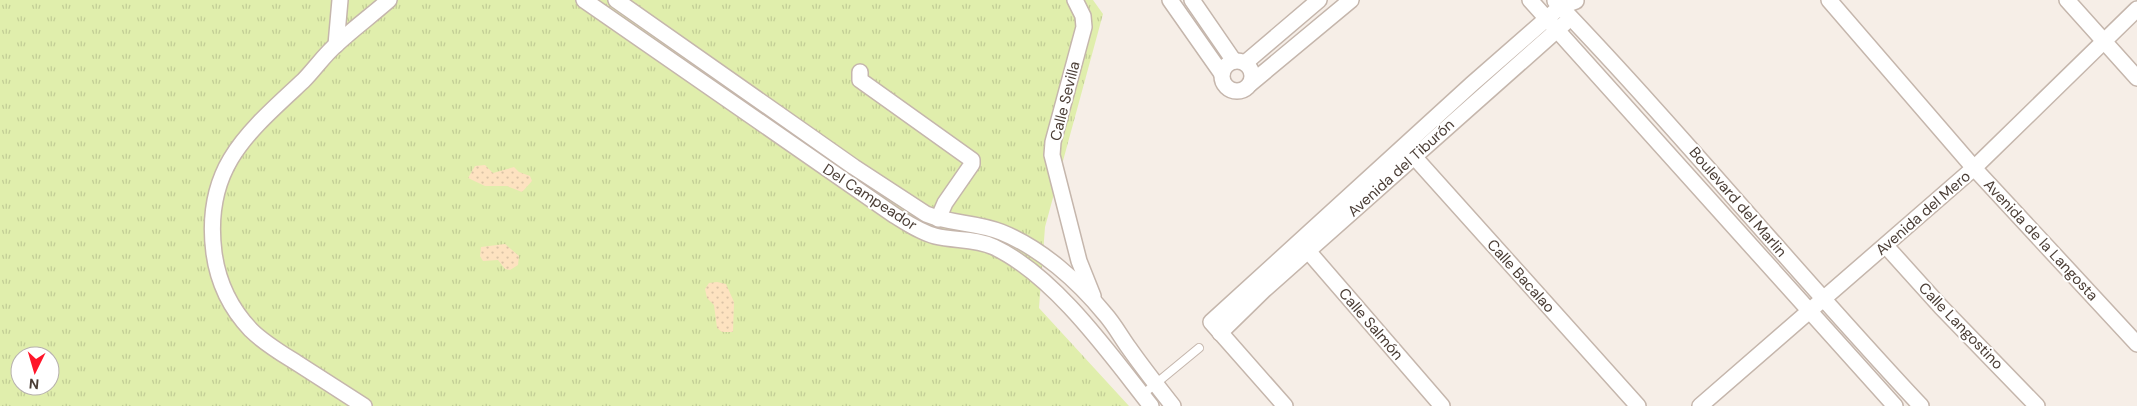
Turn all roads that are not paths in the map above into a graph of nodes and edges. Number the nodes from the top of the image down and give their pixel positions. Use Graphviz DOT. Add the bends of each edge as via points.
graph roads {
  1 [pos="340,0"];
  2 [pos="389,0"];
  3 [pos="584,0"];
  4 [pos="1075,0"];
  5 [pos="1170,0"];
  6 [pos="1192,0"];
  7 [pos="1319,0"];
  8 [pos="1350,0"];
  9 [pos="1530,0"];
  10 [pos="1829,0"];
  11 [pos="2067,0"];
  12 [pos="1576,1"];
  13 [pos="619,2"];
  14 [pos="1562,8"];
  15 [pos="2137,10"];
  16 [pos="1548,18"];
  17 [pos="611,20"];
  18 [pos="1558,30"];
  19 [pos="2104,41"];
  20 [pos="336,45"];
  21 [pos="1240,62"];
  22 [pos="860,72"];
  23 [pos="1222,74"];
  24 [pos="2137,78"];
  25 [pos="1250,84"];
  26 [pos="1477,89"];
  27 [pos="1447,117"];
  28 [pos="814,139"];
  29 [pos="1405,146"];
  30 [pos="804,153"];
  31 [pos="1415,157"];
  32 [pos="1974,168"];
  33 [pos="938,219"];
  34 [pos="1303,246"];
  35 [pos="1886,246"];
  36 [pos="1079,261"];
  37 [pos="1064,272"];
  38 [pos="1054,292"];
  39 [pos="1823,300"];
  40 [pos="1096,304"];
  41 [pos="1809,312"];
  42 [pos="1082,320"];
  43 [pos="2137,344"];
  44 [pos="1200,348"];
  45 [pos="1155,384"];
  46 [pos="1146,400"];
  47 [pos="364,406"];
  48 [pos="1173,406"];
  49 [pos="1285,406"];
  50 [pos="1442,406"];
  51 [pos="1638,406"];
  52 [pos="1700,406"];
  53 [pos="1895,406"];
  54 [pos="1921,406"];
  55 [pos="2037,406"];
  1 -- 20 [label="street"];
  2 -- 20 [label="street"];
  3 -- 17 [label="street, Del Campeador"];
  4 -- 36 [label="street, Calle Sevilla" via="1083,16 1084,27 1052,156"];
  5 -- 23 [label="street"];
  6 -- 21 [label="street"];
  7 -- 21 [label="street"];
  8 -- 25 [label="street"];
  9 -- 16 [label="street, Boulevard del Marlin"];
  10 -- 32 [label="street, Avenida de la Langosta"];
  11 -- 19 [label="street"];
  12 -- 14 [label="street, Avenida del Tiburón"];
  13 -- 17 [label="street"];
  13 -- 28 [label="street, Del Campeador"];
  14 -- 16 [label="street, Avenida del Tiburón"];
  14 -- 18 [label="street, Avenida del Tiburón"];
  14 -- 39 [label="street, Boulevard del Marlin"];
  15 -- 19 [label="street, Avenida del Mero"];
  16 -- 18 [label="street, Boulevard del Marlin"];
  16 -- 26 [label="street, Avenida del Tiburón"];
  17 -- 30 [label="street, Del Campeador"];
  18 -- 26 [label="street, Avenida del Tiburón"];
  18 -- 41 [label="street, Boulevard del Marlin"];
  19 -- 24 [label="street"];
  19 -- 32 [label="street, Avenida del Mero"];
  20 -- 47 [label="street" via="239,145 217,190 212,210 212,234 221,285 232,307 251,330"];
  21 -- 23 [label="street" via="1228,64"];
  21 -- 25 [label="street" via="1252,73"];
  22 -- 33 [label="street" via="860,80 972,160"];
  23 -- 25 [label="street" via="1229,89 1241,91"];
  26 -- 27 [label="street, Avenida del Tiburón"];
  27 -- 29 [label="street, Avenida del Tiburón"];
  27 -- 31 [label="street, Avenida del Tiburón"];
  28 -- 30 [label="street"];
  28 -- 33 [label="street, Del Campeador" via="896,195"];
  29 -- 31 [label="street, Calle Bacalao"];
  29 -- 34 [label="street, Avenida del Tiburón"];
  30 -- 38 [label="street, Del Campeador" via="918,229 934,236 974,240 1008,254"];
  31 -- 34 [label="street, Avenida del Tiburón"];
  31 -- 51 [label="street, Calle Bacalao"];
  32 -- 35 [label="street, Avenida del Mero"];
  32 -- 43 [label="street, Avenida de la Langosta"];
  33 -- 37 [label="street, Del Campeador" via="1001,232"];
  34 -- 49 [label="street, Avenida del Tiburón" via="1215,327"];
  34 -- 50 [label="street, Calle Salmón"];
  35 -- 39 [label="street, Avenida del Mero"];
  35 -- 55 [label="street, Calle Langostino"];
  36 -- 37 [label="street"];
  36 -- 40 [label="street, Calle Sevilla"];
  37 -- 38 [label="street"];
  37 -- 40 [label="street, Del Campeador"];
  38 -- 42 [label="street, Del Campeador"];
  39 -- 41 [label="street, Avenida del Mero"];
  39 -- 54 [label="street, Boulevard del Marlin"];
  40 -- 42 [label="street" via="1094,311"];
  40 -- 45 [label="street, Del Campeador"];
  41 -- 52 [label="street, Avenida del Mero"];
  41 -- 53 [label="street, Boulevard del Marlin"];
  42 -- 46 [label="street, Del Campeador"];
  44 -- 45 [label="lane"];
  45 -- 46 [label="lane"];
  45 -- 48 [label="street"];
}
